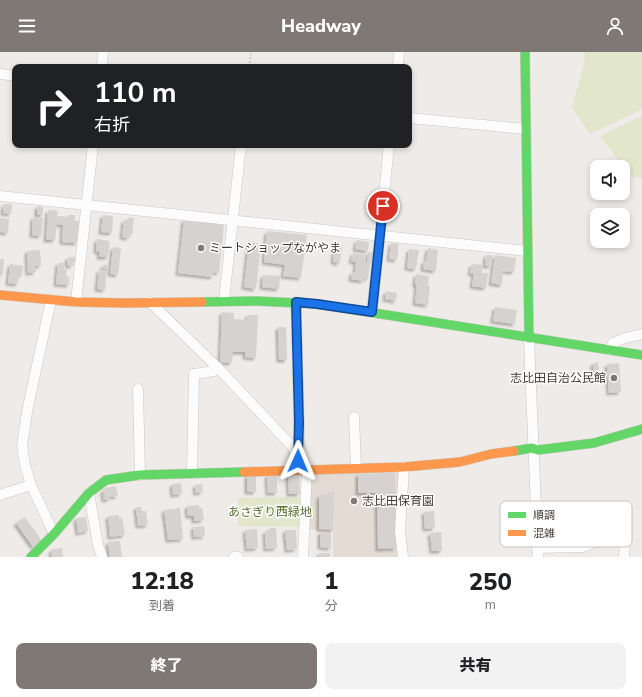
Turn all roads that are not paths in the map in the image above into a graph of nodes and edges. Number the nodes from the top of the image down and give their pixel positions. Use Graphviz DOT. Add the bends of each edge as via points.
graph roads {
  1 [pos="103,52"];
  2 [pos="399,52"];
  3 [pos="525,52"];
  4 [pos="102,64"];
  5 [pos="398,64"];
  6 [pos="0,74"];
  7 [pos="12,76"];
  8 [pos="412,118"];
  9 [pos="525,129"];
  10 [pos="93,148"];
  11 [pos="241,148"];
  12 [pos="389,148"];
  13 [pos="0,196"];
  14 [pos="87,205"];
  15 [pos="233,220"];
  16 [pos="380,236"];
  17 [pos="527,252"];
  18 [pos="0,295"];
  19 [pos="51,300"];
  20 [pos="224,300"];
  21 [pos="76,302"];
  22 [pos="150,302"];
  23 [pos="296,302"];
  24 [pos="372,312"];
  25 [pos="642,334"];
  26 [pos="528,338"];
  27 [pos="609,350"];
  28 [pos="642,356"];
  29 [pos="217,367"];
  30 [pos="138,389"];
  31 [pos="354,417"];
  32 [pos="642,429"];
  33 [pos="532,448"];
  34 [pos="301,467"];
  35 [pos="404,467"];
  36 [pos="356,468"];
  37 [pos="192,473"];
  38 [pos="140,475"];
  39 [pos="31,486"];
  40 [pos="89,492"];
  41 [pos="0,495"];
  42 [pos="535,501"];
  43 [pos="54,534"];
  44 [pos="583,547"];
  45 [pos="625,547"];
  46 [pos="538,552"];
  47 [pos="31,557"];
  48 [pos="102,557"];
  49 [pos="234,557"];
  50 [pos="238,557"];
  51 [pos="303,557"];
  52 [pos="403,557"];
  53 [pos="624,557"];
  1 -- 4 [label="street"];
  2 -- 5 [label="street"];
  3 -- 9 [label="street"];
  6 -- 7 [label="street"];
  8 -- 9 [label="street"];
  9 -- 17 [label="street"];
  10 -- 14 [label="street"];
  11 -- 15 [label="street"];
  12 -- 16 [label="street"];
  13 -- 14 [label="street"];
  14 -- 15 [label="street"];
  14 -- 21 [label="street"];
  15 -- 16 [label="street"];
  15 -- 20 [label="street"];
  16 -- 17 [label="street"];
  16 -- 24 [label="street"];
  17 -- 26 [label="street"];
  18 -- 19 [label="street"];
  19 -- 21 [label="street"];
  19 -- 39 [label="street" via="22,446"];
  20 -- 22 [label="street"];
  20 -- 23 [label="street"];
  21 -- 22 [label="street"];
  22 -- 29 [label="street"];
  23 -- 24 [label="street"];
  23 -- 34 [label="street"];
  24 -- 26 [label="street"];
  25 -- 27 [label="street" via="613,343"];
  26 -- 27 [label="street"];
  26 -- 33 [label="street"];
  27 -- 28 [label="street"];
  29 -- 34 [label="street" via="292,446"];
  29 -- 37 [label="street" via="214,371 194,374"];
  30 -- 38 [label="street"];
  31 -- 36 [label="street"];
  32 -- 33 [label="street" via="594,443 538,450"];
  33 -- 35 [label="street" via="460,462"];
  33 -- 42 [label="street"];
  34 -- 36 [label="street"];
  34 -- 37 [label="street"];
  34 -- 51 [label="street"];
  35 -- 36 [label="street"];
  35 -- 52 [label="street" via="400,531"];
  37 -- 38 [label="street"];
  38 -- 40 [label="street" via="106,480"];
  39 -- 41 [label="street"];
  39 -- 43 [label="street"];
  40 -- 43 [label="street"];
  40 -- 48 [label="street"];
  43 -- 47 [label="street"];
  44 -- 46 [label="street"];
  45 -- 53 [label="street"];
  49 -- 50 [label="street"];
}
